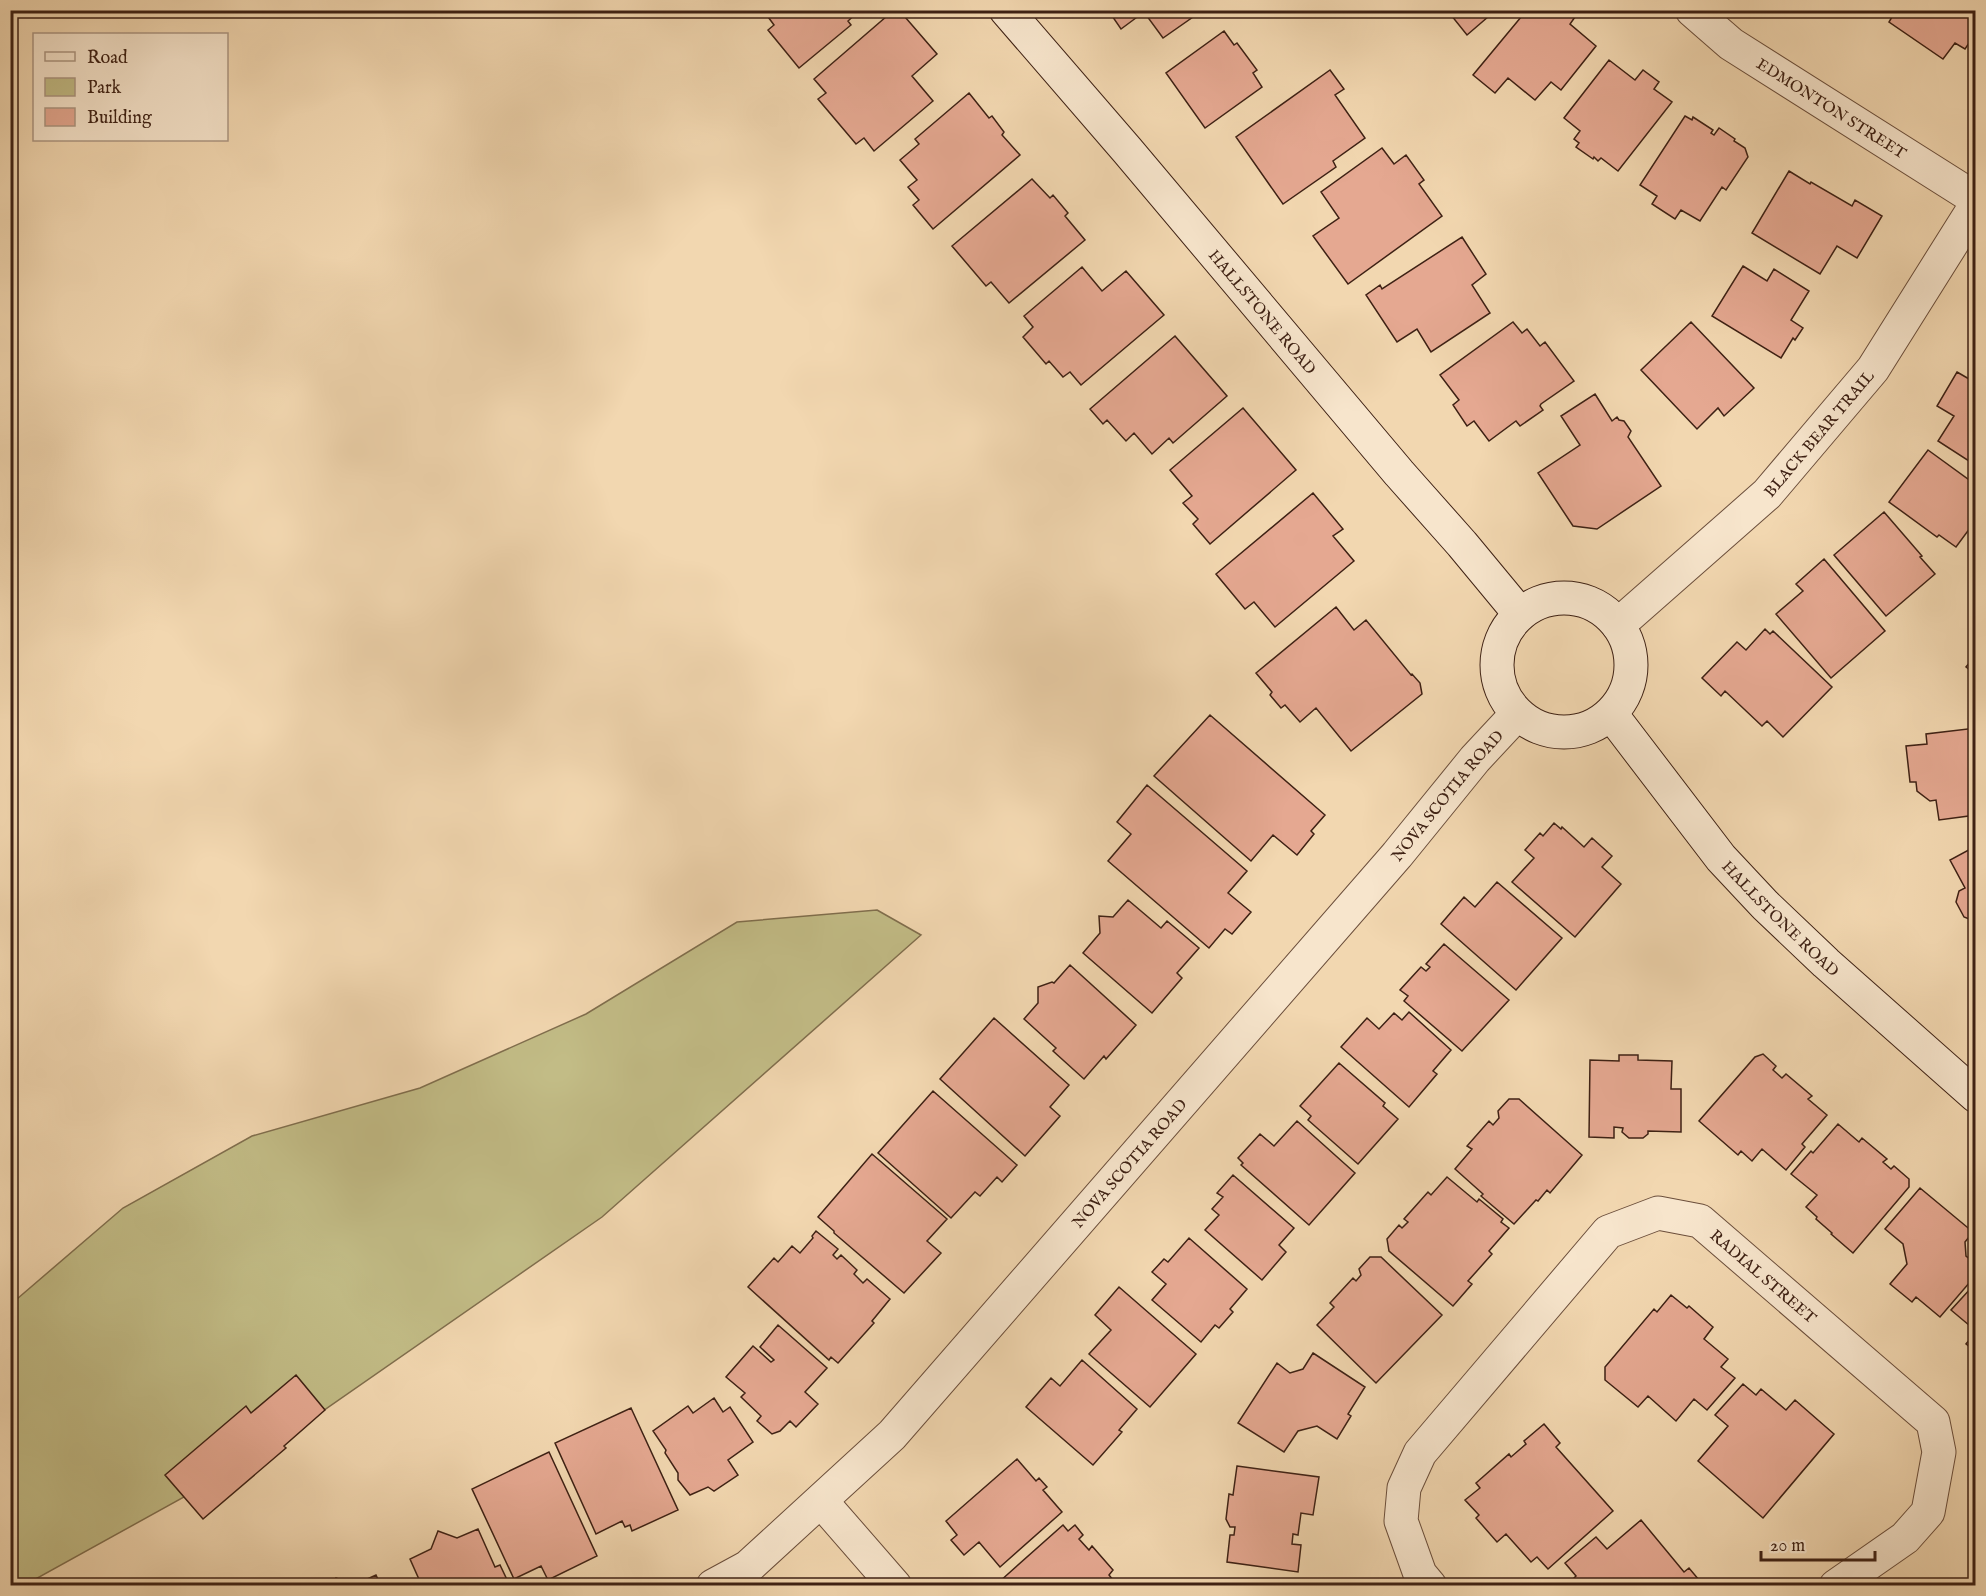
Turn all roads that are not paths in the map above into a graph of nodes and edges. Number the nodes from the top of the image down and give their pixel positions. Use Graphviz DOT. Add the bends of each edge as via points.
graph roads {
  1 [pos="1006,10"];
  2 [pos="1692,10"];
  3 [pos="1976,199"];
  4 [pos="1976,205"];
  5 [pos="1520,614"];
  6 [pos="1618,625"];
  7 [pos="1517,714"];
  8 [pos="1611,714"];
  9 [pos="1976,1096"];
  10 [pos="821,1501"];
  11 [pos="713,1586"];
  12 [pos="895,1586"];
  13 [pos="1430,1586"];
  14 [pos="1836,1586"];
  1 -- 5 [label="street, HALLSTONE ROAD"];
  2 -- 3 [label="street, EDMONTON STREET" via="1731,44"];
  4 -- 6 [label="street, BLACK BEAR TRAIL" via="1873,369 1767,494"];
  5 -- 6 [label="street" via="1548,599 1563,597 1594,605"];
  5 -- 7 [label="street" via="1505,634 1497,657 1501,690"];
  6 -- 8 [label="street" via="1631,655 1631,671 1628,687"];
  7 -- 8 [label="street" via="1549,732 1565,733 1582,731"];
  7 -- 10 [label="street, NOVA SCOTIA ROAD" via="892,1436"];
  8 -- 9 [label="street, HALLSTONE ROAD" via="1721,858 1765,905"];
  10 -- 11 [label="street, NOVA SCOTIA ROAD" via="747,1567"];
  10 -- 12 [label="street"];
  13 -- 14 [label="street, RADIAL STREET" via="1420,1574 1401,1521 1404,1488 1420,1453 1608,1232 1658,1213 1700,1221 1933,1422 1939,1452 1928,1512 1905,1538"];
}
